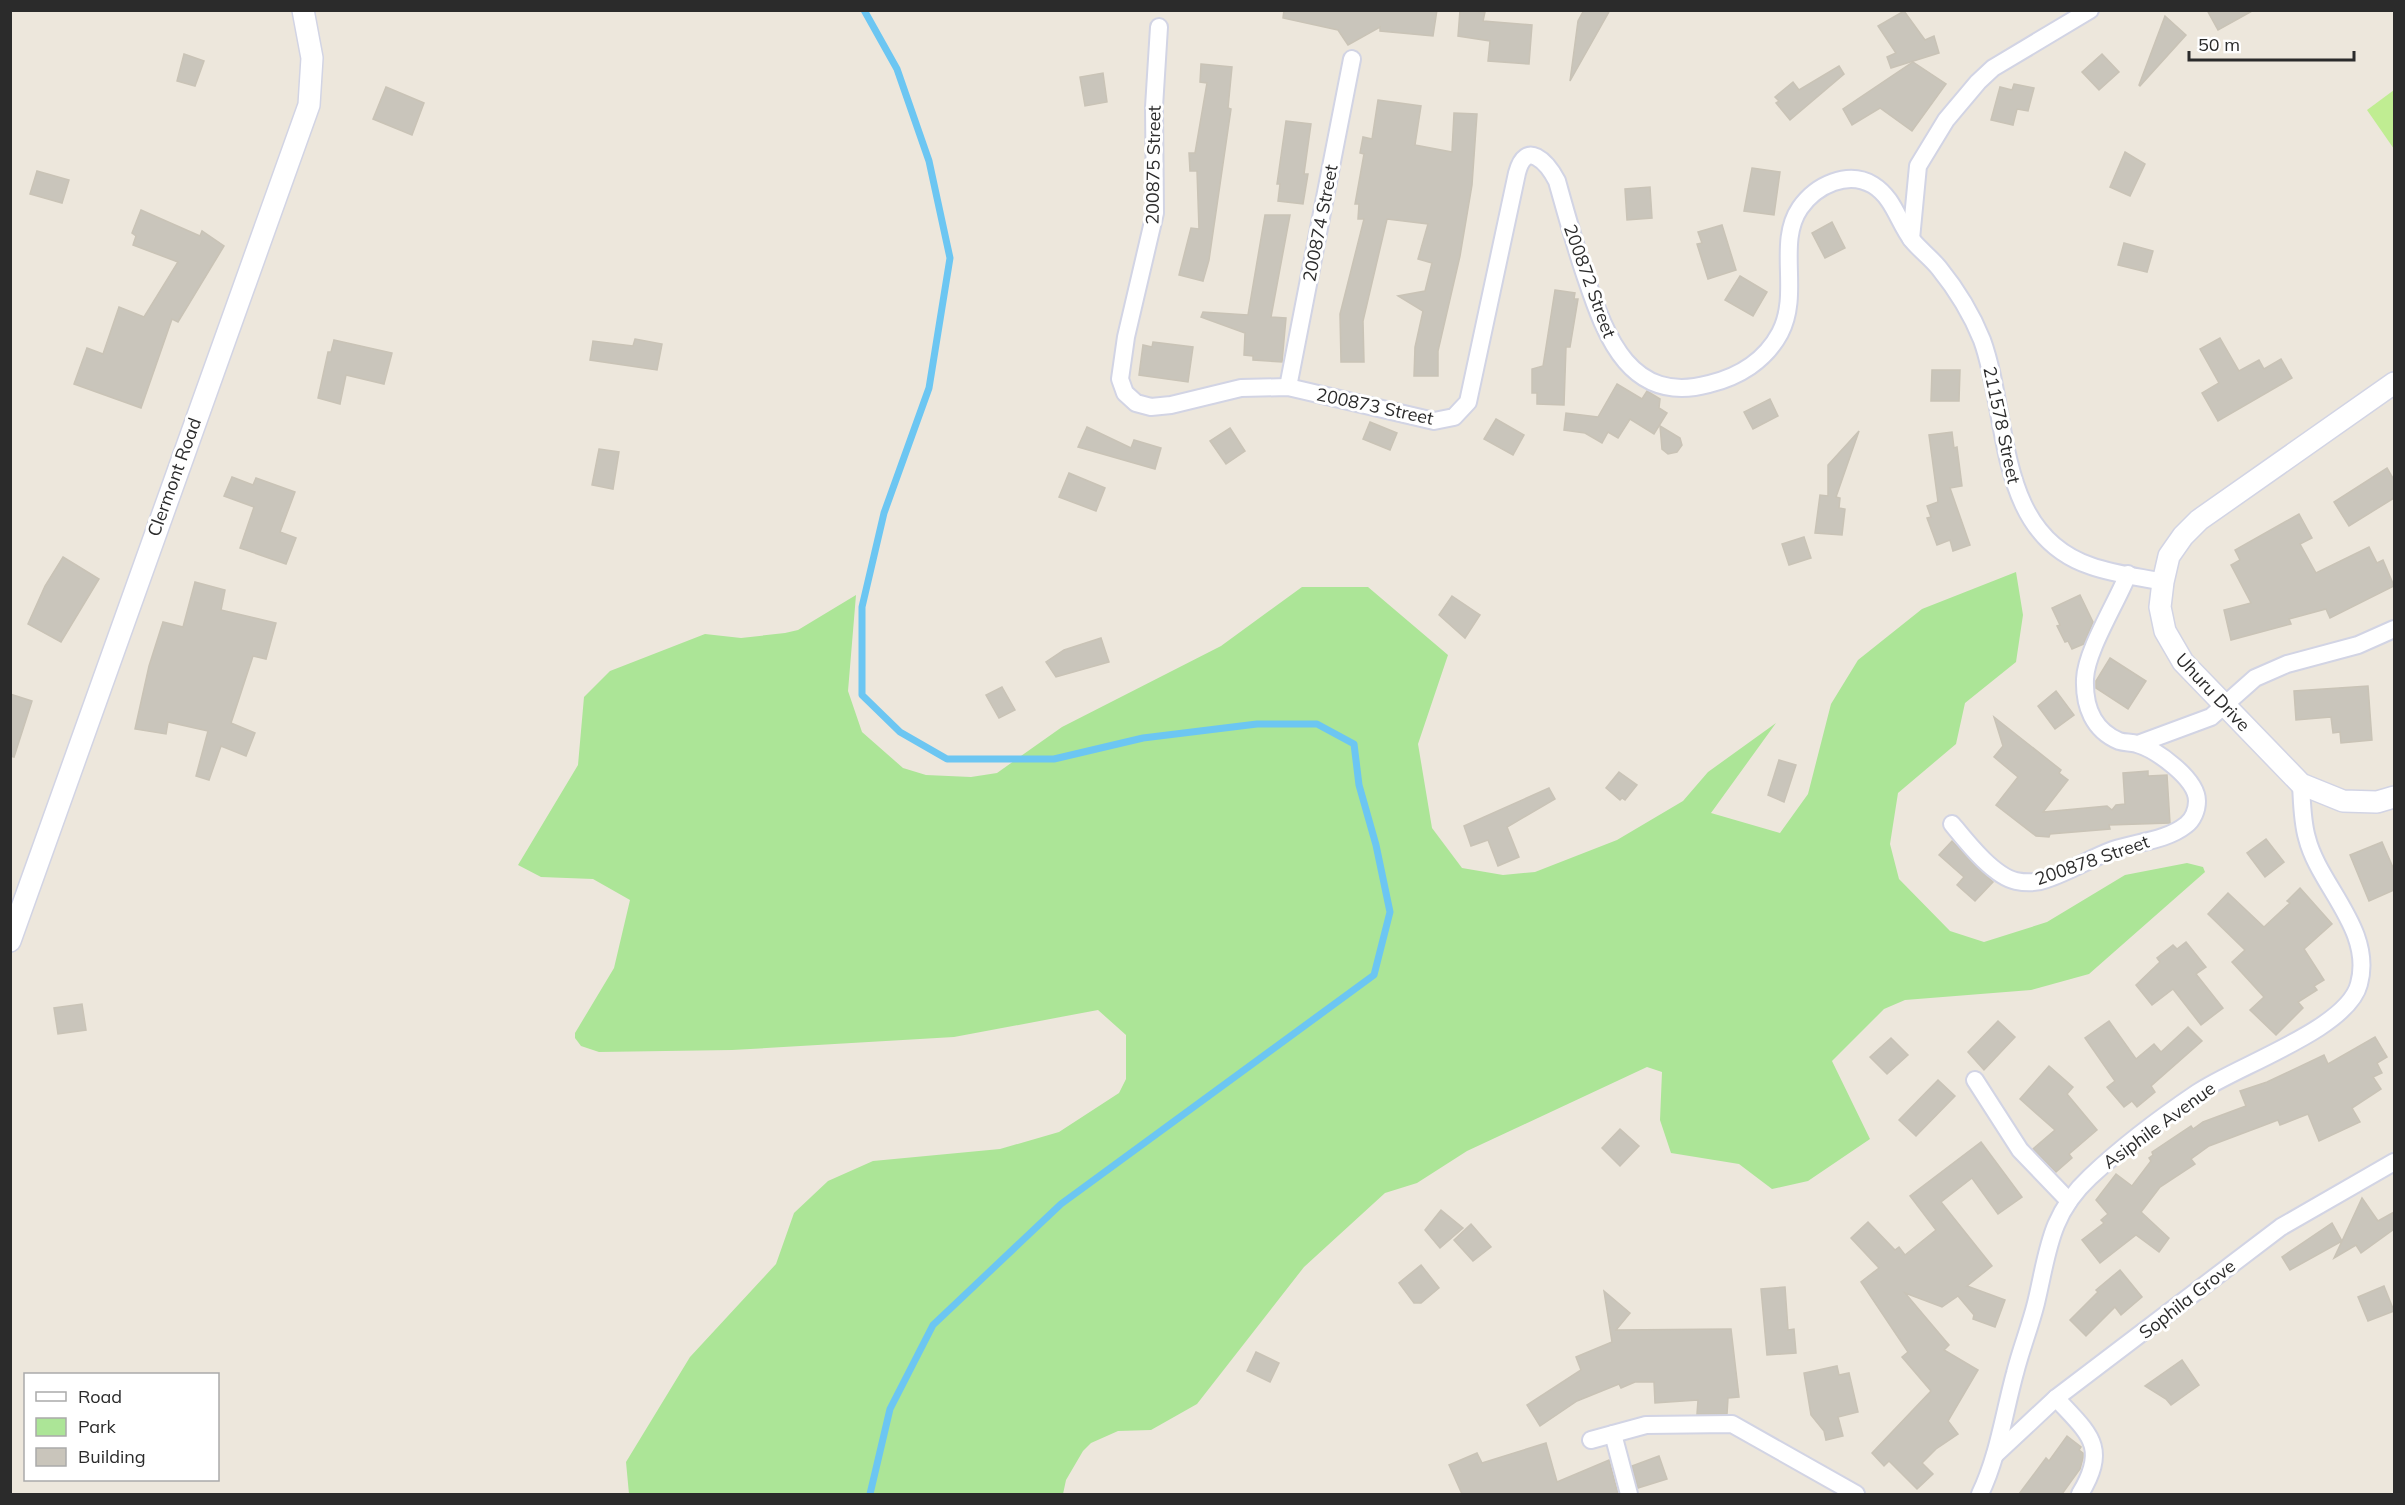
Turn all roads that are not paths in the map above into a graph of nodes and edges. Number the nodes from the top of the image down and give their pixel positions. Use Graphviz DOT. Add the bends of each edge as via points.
graph roads {
  1 [pos="303,10"];
  2 [pos="2090,10"];
  3 [pos="1159,27"];
  4 [pos="1352,59"];
  5 [pos="1523,159"];
  6 [pos="1893,206"];
  7 [pos="1911,239"];
  8 [pos="1126,337"];
  9 [pos="2394,383"];
  10 [pos="1288,387"];
  11 [pos="2128,574"];
  12 [pos="2163,582"];
  13 [pos="2394,629"];
  14 [pos="2225,705"];
  15 [pos="2138,744"];
  16 [pos="2301,784"];
  17 [pos="2394,797"];
  18 [pos="1952,824"];
  19 [pos="10,941"];
  20 [pos="1975,1080"];
  21 [pos="2394,1162"];
  22 [pos="2069,1201"];
  23 [pos="2056,1398"];
  24 [pos="1613,1434"];
  25 [pos="1591,1440"];
  26 [pos="1994,1455"];
  27 [pos="1629,1494"];
  28 [pos="1856,1494"];
  29 [pos="1980,1494"];
  30 [pos="2080,1494"];
  1 -- 19 [label="street, Clermont Road" via="312,58 309,105"];
  2 -- 7 [label="street" via="1993,68 1946,120 1918,166"];
  3 -- 8 [label="street, 200875 Street" via="1154,107 1155,213"];
  4 -- 10 [label="street, 200874 Street"];
  5 -- 6 [label="street, 200872 Street" via="1536,156 1550,167 1600,320 1615,349 1632,370 1648,380 1680,388 1698,387 1741,372 1777,339 1791,298 1791,232 1807,199 1830,184 1848,179 1876,187"];
  5 -- 10 [label="street, 200873 Street" via="1516,173 1468,402 1462,411 1434,422"];
  6 -- 7 [label="street, 211578 Street"];
  7 -- 11 [label="street, 211578 Street" via="1957,293 1981,337 2010,469 2031,519 2062,550 2090,566"];
  8 -- 10 [label="street, 200873 Street" via="1120,379 1130,399 1145,406 1171,405 1241,388"];
  9 -- 12 [label="street, Uhuru Drive" via="2199,520 2169,556"];
  11 -- 12 [label="street, 211578 Street"];
  11 -- 15 [label="street" via="2097,639 2085,678 2090,715 2097,727 2122,742"];
  12 -- 14 [label="street, Uhuru Drive" via="2160,607 2173,648"];
  13 -- 14 [label="street" via="2358,645 2287,664 2255,678"];
  14 -- 15 [label="street" via="2211,717"];
  14 -- 16 [label="street, Uhuru Drive"];
  15 -- 18 [label="street, 200878 Street" via="2182,773 2191,785 2197,800 2195,814 2176,831 2115,849 2030,883 2013,881 1998,871"];
  16 -- 17 [label="street, Uhuru Drive" via="2343,801 2377,802"];
  16 -- 22 [label="street, Asiphile Avenue" via="2307,838 2351,925 2363,962 2354,997 2343,1012 2199,1091 2115,1154"];
  20 -- 22 [label="street" via="2020,1150"];
  21 -- 23 [label="street, Sophila Grove" via="2281,1227"];
  22 -- 26 [label="street, Asiphile Avenue" via="2050,1234"];
  23 -- 26 [label="street, Sophila Grove"];
  23 -- 30 [label="street" via="2090,1434 2095,1447 2091,1477"];
  24 -- 25 [label="street"];
  24 -- 27 [label="street"];
  24 -- 28 [label="street" via="1646,1425 1732,1424"];
  26 -- 29 [label="street, Asiphile Avenue"];
}
